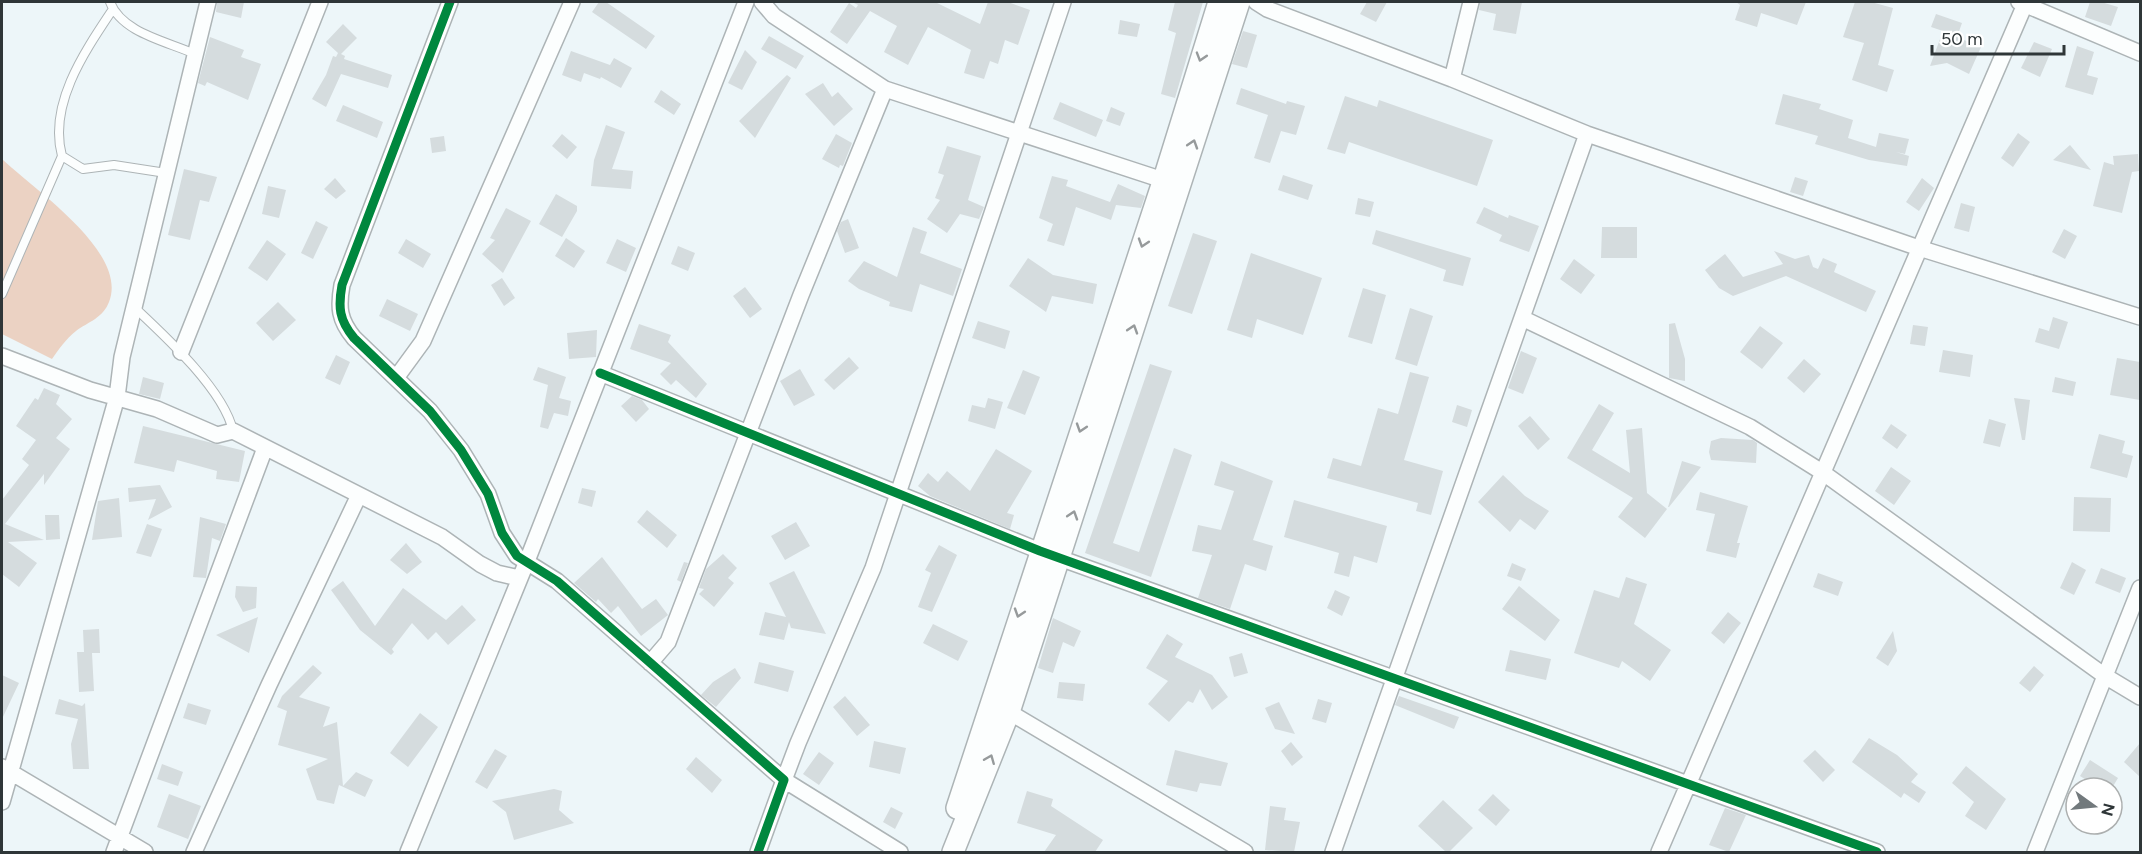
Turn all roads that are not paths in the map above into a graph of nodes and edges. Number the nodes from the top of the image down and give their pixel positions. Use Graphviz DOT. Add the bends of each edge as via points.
graph roads {
  1 [pos="208,2"];
  2 [pos="320,2"];
  3 [pos="450,2"];
  4 [pos="572,2"];
  5 [pos="746,2"];
  6 [pos="762,2"];
  7 [pos="1063,2"];
  8 [pos="1219,2"];
  9 [pos="1239,2"];
  10 [pos="1256,2"];
  11 [pos="1471,2"];
  12 [pos="2023,2"];
  13 [pos="112,5"];
  14 [pos="2140,53"];
  15 [pos="195,54"];
  16 [pos="1452,79"];
  17 [pos="885,89"];
  18 [pos="1019,132"];
  19 [pos="1587,134"];
  20 [pos="62,156"];
  21 [pos="166,173"];
  22 [pos="1172,182"];
  23 [pos="1919,248"];
  24 [pos="2,294"];
  25 [pos="134,307"];
  26 [pos="2140,316"];
  27 [pos="1522,318"];
  28 [pos="181,352"];
  29 [pos="2,356"];
  30 [pos="600,373"];
  31 [pos="396,378"];
  32 [pos="117,397"];
  33 [pos="233,431"];
  34 [pos="748,434"];
  35 [pos="265,448"];
  36 [pos="1822,472"];
  37 [pos="897,494"];
  38 [pos="359,495"];
  39 [pos="1050,554"];
  40 [pos="527,561"];
  41 [pos="519,578"];
  42 [pos="2140,588"];
  43 [pos="650,663"];
  44 [pos="2105,676"];
  45 [pos="1393,678"];
  46 [pos="2140,697"];
  47 [pos="1009,712"];
  48 [pos="6,770"];
  49 [pos="784,780"];
  50 [pos="1689,783"];
  51 [pos="2,802"];
  52 [pos="118,845"];
  53 [pos="145,852"];
  54 [pos="194,852"];
  55 [pos="408,852"];
  56 [pos="758,852"];
  57 [pos="900,852"];
  58 [pos="943,852"];
  59 [pos="952,852"];
  60 [pos="1245,852"];
  61 [pos="1333,852"];
  62 [pos="1659,852"];
  63 [pos="1877,852"];
  64 [pos="2035,852"];
  1 -- 15 [label="street"];
  2 -- 28 [label="street"];
  3 -- 31 [label="street" via="342,285 338,309 345,327"];
  4 -- 31 [label="street" via="423,341"];
  5 -- 30 [label="street"];
  6 -- 17 [label="street" via="774,16"];
  7 -- 18 [label="street"];
  8 -- 22 [label="street, one-way"];
  22 -- 9 [label="street, one-way"];
  10 -- 16 [label="street"];
  11 -- 16 [label="street"];
  12 -- 14 [label="street"];
  12 -- 23 [label="street"];
  13 -- 15 [label="lane" via="117,17 128,25"];
  13 -- 20 [label="lane" via="69,88 57,126"];
  15 -- 21 [label="street"];
  16 -- 19 [label="street"];
  17 -- 18 [label="street"];
  17 -- 34 [label="street"];
  18 -- 22 [label="street"];
  18 -- 37 [label="street"];
  19 -- 23 [label="street"];
  19 -- 27 [label="street"];
  20 -- 21 [label="lane" via="83,169 114,165"];
  20 -- 24 [label="lane"];
  21 -- 25 [label="street"];
  22 -- 39 [label="street"];
  23 -- 26 [label="street"];
  23 -- 36 [label="street"];
  25 -- 28 [label="lane"];
  25 -- 32 [label="street"];
  27 -- 36 [label="street" via="1750,427"];
  27 -- 45 [label="street"];
  28 -- 33 [label="lane" via="230,416"];
  29 -- 32 [label="street"];
  30 -- 34 [label="street"];
  30 -- 40 [label="street"];
  31 -- 40 [label="street" via="430,411 461,450 488,494 508,545"];
  32 -- 33 [label="street" via="217,435"];
  32 -- 48 [label="street"];
  33 -- 35 [label="street"];
  34 -- 37 [label="street"];
  34 -- 43 [label="street" via="668,642"];
  35 -- 38 [label="street"];
  35 -- 52 [label="street"];
  36 -- 44 [label="street"];
  36 -- 50 [label="street"];
  37 -- 39 [label="street"];
  37 -- 49 [label="street" via="873,568"];
  38 -- 41 [label="street" via="442,537 489,568"];
  38 -- 54 [label="street"];
  39 -- 45 [label="street"];
  39 -- 47 [label="street"];
  39 -- 58 [label="street, one-way"];
  40 -- 41 [label="street"];
  40 -- 43 [label="street" via="557,581"];
  41 -- 55 [label="street"];
  42 -- 44 [label="street"];
  43 -- 49 [label="street"];
  44 -- 46 [label="street"];
  44 -- 64 [label="street"];
  45 -- 50 [label="street"];
  45 -- 61 [label="street"];
  59 -- 47 [label="street, one-way"];
  47 -- 60 [label="street"];
  48 -- 51 [label="street"];
  48 -- 52 [label="street"];
  49 -- 56 [label="street"];
  49 -- 57 [label="street"];
  50 -- 62 [label="street"];
  50 -- 63 [label="street"];
  52 -- 53 [label="street"];
}
